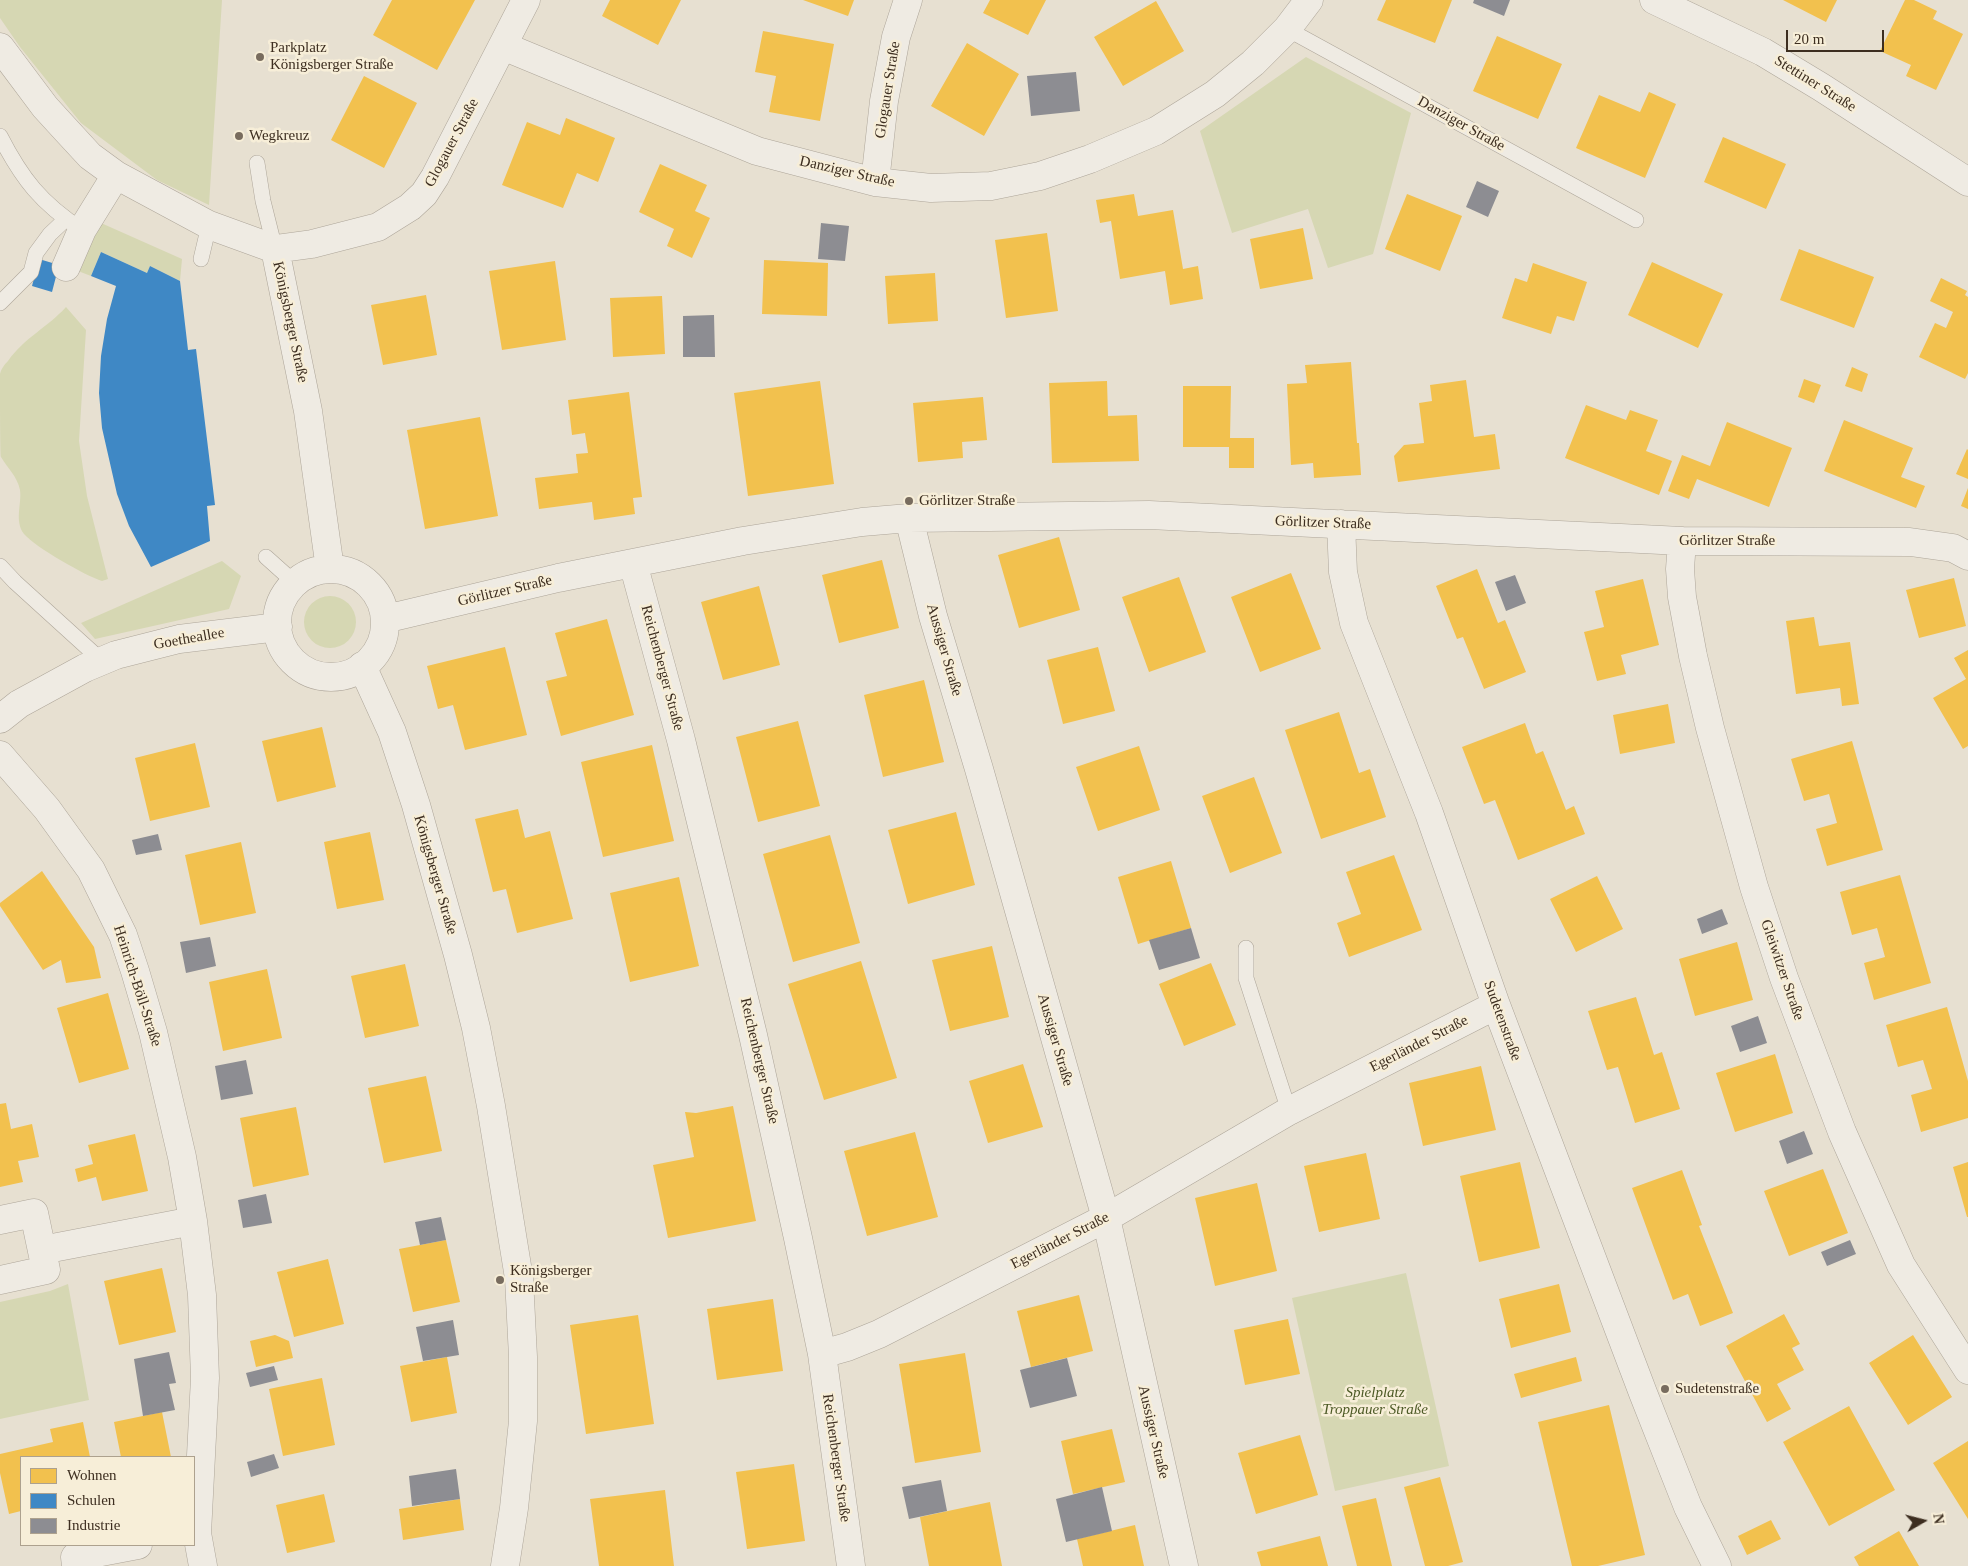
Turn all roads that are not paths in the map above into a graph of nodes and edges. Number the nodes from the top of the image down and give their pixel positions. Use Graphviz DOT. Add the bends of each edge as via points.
graph roads {
  1 [pos="526,0"];
  2 [pos="908,0"];
  3 [pos="1309,0"];
  4 [pos="1654,0"];
  5 [pos="1287,29"];
  6 [pos="0,46"];
  7 [pos="503,46"];
  8 [pos="0,136"];
  9 [pos="257,163"];
  10 [pos="116,175"];
  11 [pos="876,182"];
  12 [pos="1968,182"];
  13 [pos="1636,220"];
  14 [pos="74,225"];
  15 [pos="209,226"];
  16 [pos="275,249"];
  17 [pos="201,259"];
  18 [pos="66,267"];
  19 [pos="0,303"];
  20 [pos="909,518"];
  21 [pos="1341,524"];
  22 [pos="1682,541"];
  23 [pos="1968,556"];
  24 [pos="266,557"];
  25 [pos="634,563"];
  26 [pos="0,566"];
  27 [pos="330,569"];
  28 [pos="295,583"];
  29 [pos="385,619"];
  30 [pos="278,627"];
  31 [pos="102,661"];
  32 [pos="362,666"];
  33 [pos="0,719"];
  34 [pos="0,755"];
  35 [pos="1246,948"];
  36 [pos="1496,1005"];
  37 [pos="1289,1111"];
  38 [pos="1106,1218"];
  39 [pos="0,1220"];
  40 [pos="193,1221"];
  41 [pos="42,1250"];
  42 [pos="0,1280"];
  43 [pos="822,1354"];
  44 [pos="1968,1370"];
  45 [pos="195,1534"];
  46 [pos="133,1546"];
  47 [pos="76,1566"];
  48 [pos="203,1566"];
  49 [pos="505,1566"];
  50 [pos="851,1566"];
  51 [pos="1184,1566"];
  52 [pos="1717,1566"];
  1 -- 7 [label="street, Glogauer Straße"];
  2 -- 11 [label="street, Glogauer Straße" via="896,37 884,101"];
  3 -- 5 [label="street, Danziger Straße"];
  4 -- 12 [label="street, Stettiner Straße" via="1763,52"];
  5 -- 11 [label="street, Danziger Straße" via="1253,64 1215,94 1156,131 1090,159 1040,176 991,186 931,188"];
  5 -- 13 [label="lane, Danziger Straße"];
  6 -- 10 [label="street, Königsberger Straße" via="45,107 90,156"];
  7 -- 11 [label="street, Danziger Straße" via="757,151"];
  7 -- 16 [label="street, Glogauer Straße" via="435,177 410,207 378,227 312,244"];
  8 -- 14 [label="lane" via="38,195"];
  9 -- 16 [label="lane" via="262,201"];
  10 -- 14 [label="street"];
  10 -- 15 [label="street, Königsberger Straße"];
  14 -- 18 [label="street"];
  14 -- 19 [label="lane" via="50,234 36,253 32,272"];
  15 -- 16 [label="street, Königsberger Straße"];
  15 -- 17 [label="lane"];
  16 -- 27 [label="street, Königsberger Straße" via="308,411"];
  20 -- 21 [label="street, Görlitzer Straße" via="1148,515"];
  20 -- 25 [label="street, Görlitzer Straße" via="752,539"];
  20 -- 38 [label="street, Aussiger Straße" via="933,616"];
  21 -- 22 [label="street, Görlitzer Straße"];
  21 -- 36 [label="street, Sudetenstraße" via="1343,572 1354,623 1429,813"];
  22 -- 23 [label="street, Görlitzer Straße" via="1910,542 1953,548"];
  22 -- 44 [label="street, Gleiwitzer Straße" via="1682,597 1693,656 1751,878 1784,978 1842,1132 1901,1265"];
  24 -- 28 [label="lane"];
  25 -- 29 [label="street, Görlitzer Straße"];
  25 -- 43 [label="street, Reichenberger Straße" via="751,1026"];
  26 -- 31 [label="lane"];
  27 -- 28 [label="street" via="311,573"];
  27 -- 29 [label="street" via="346,571 361,578 373,589"];
  28 -- 30 [label="street" via="285,595"];
  29 -- 32 [label="street" via="381,643 376,653"];
  30 -- 31 [label="street, Goetheallee" via="179,639"];
  30 -- 32 [label="street" via="285,650 311,673 335,677"];
  31 -- 33 [label="street, Goetheallee" via="19,704"];
  32 -- 49 [label="street, Königsberger Straße" via="392,732 458,955 491,1106 519,1278 523,1421"];
  34 -- 40 [label="street, Heinrich-Böll-Straße" via="47,809 86,864 123,936 158,1050"];
  35 -- 37 [label="lane" via="1246,978"];
  36 -- 37 [label="street, Egerländer Straße"];
  36 -- 52 [label="street, Sudetenstraße" via="1688,1507"];
  37 -- 38 [label="street, Egerländer Straße"];
  38 -- 43 [label="street, Egerländer Straße" via="879,1334"];
  38 -- 51 [label="street, Aussiger Straße"];
  39 -- 41 [label="street" via="34,1213"];
  40 -- 41 [label="street"];
  40 -- 45 [label="street, Heinrich-Böll-Straße" via="205,1353"];
  41 -- 42 [label="street" via="46,1270"];
  43 -- 50 [label="street, Reichenberger Straße"];
  45 -- 48 [label="street, Heinrich-Böll-Straße"];
  46 -- 47 [label="street" via="75,1557"];
}
